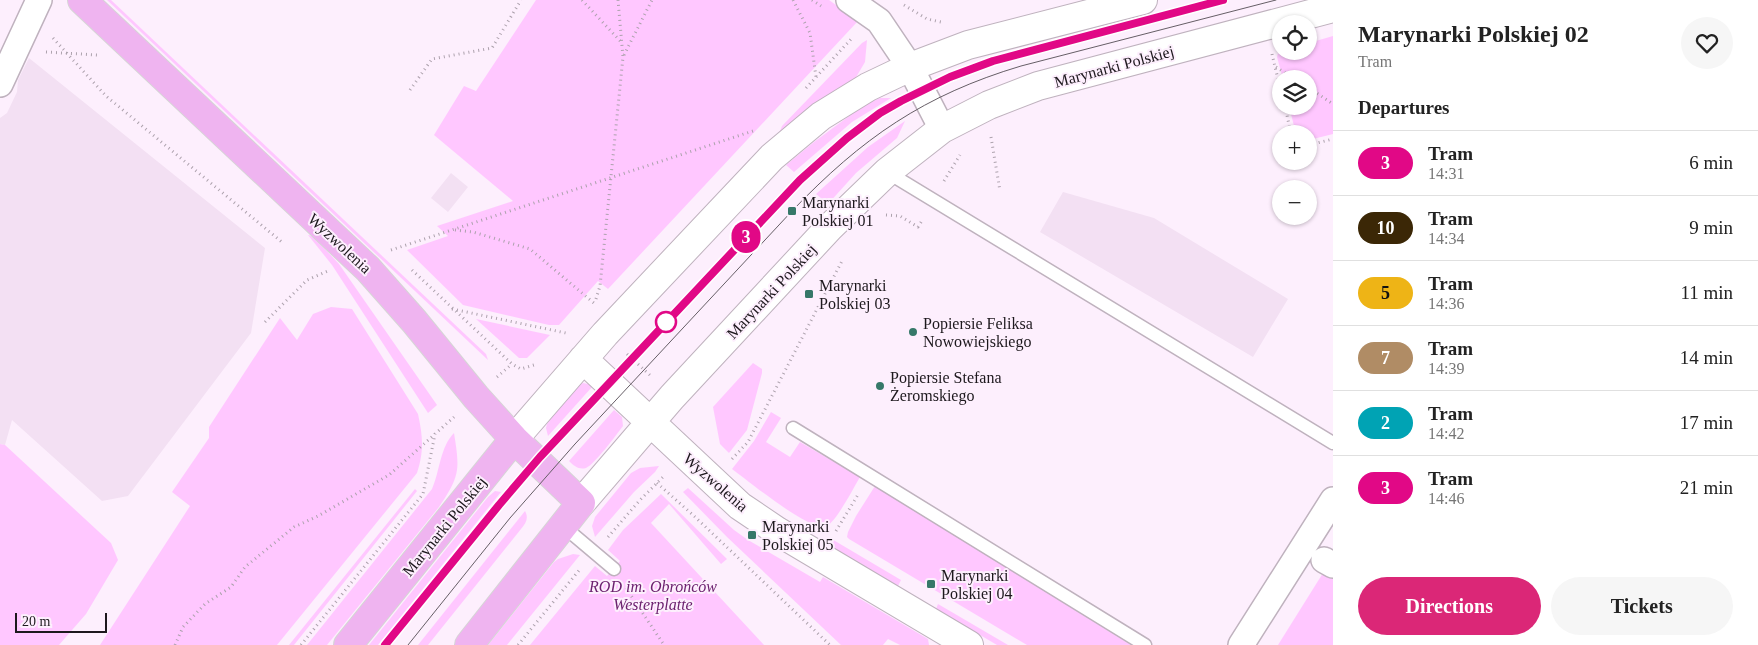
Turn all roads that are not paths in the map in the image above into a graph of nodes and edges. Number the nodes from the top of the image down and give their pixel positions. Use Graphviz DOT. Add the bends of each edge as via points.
graph roads {
  1 [pos="82,0"];
  2 [pos="849,0"];
  3 [pos="1143,0"];
  4 [pos="37,3"];
  5 [pos="1333,8"];
  6 [pos="910,67"];
  7 [pos="0,84"];
  8 [pos="942,129"];
  9 [pos="887,172"];
  10 [pos="584,359"];
  11 [pos="650,422"];
  12 [pos="793,428"];
  13 [pos="514,438"];
  14 [pos="1333,443"];
  15 [pos="1333,500"];
  16 [pos="581,503"];
  17 [pos="563,526"];
  18 [pos="614,569"];
  19 [pos="348,645"];
  20 [pos="468,645"];
  21 [pos="968,645"];
  22 [pos="1145,645"];
  23 [pos="1241,645"];
  1 -- 13 [label="main road, Wyzwolenia" via="368,269"];
  2 -- 6 [label="street" via="879,21"];
  3 -- 6 [label="street, Marynarki Polskiej" via="968,45"];
  4 -- 7 [label="street"];
  5 -- 8 [label="street, Marynarki Polskiej" via="1038,86 989,105"];
  6 -- 8 [label="street"];
  6 -- 10 [label="street, Marynarki Polskiej" via="868,87 821,116 772,157"];
  8 -- 9 [label="street, Marynarki Polskiej"];
  9 -- 11 [label="street, Marynarki Polskiej" via="829,228"];
  9 -- 14 [label="lane"];
  10 -- 11 [label="street, Wyzwolenia"];
  10 -- 13 [label="street, Marynarki Polskiej"];
  11 -- 16 [label="street, Marynarki Polskiej"];
  11 -- 21 [label="street, Wyzwolenia" via="740,506"];
  12 -- 22 [label="lane"];
  13 -- 16 [label="main road, Wyzwolenia"];
  13 -- 19 [label="main road, Marynarki Polskiej"];
  15 -- 23 [label="street"];
  16 -- 17 [label="main road, Marynarki Polskiej"];
  17 -- 18 [label="lane"];
  17 -- 20 [label="main road, Marynarki Polskiej"];
}
